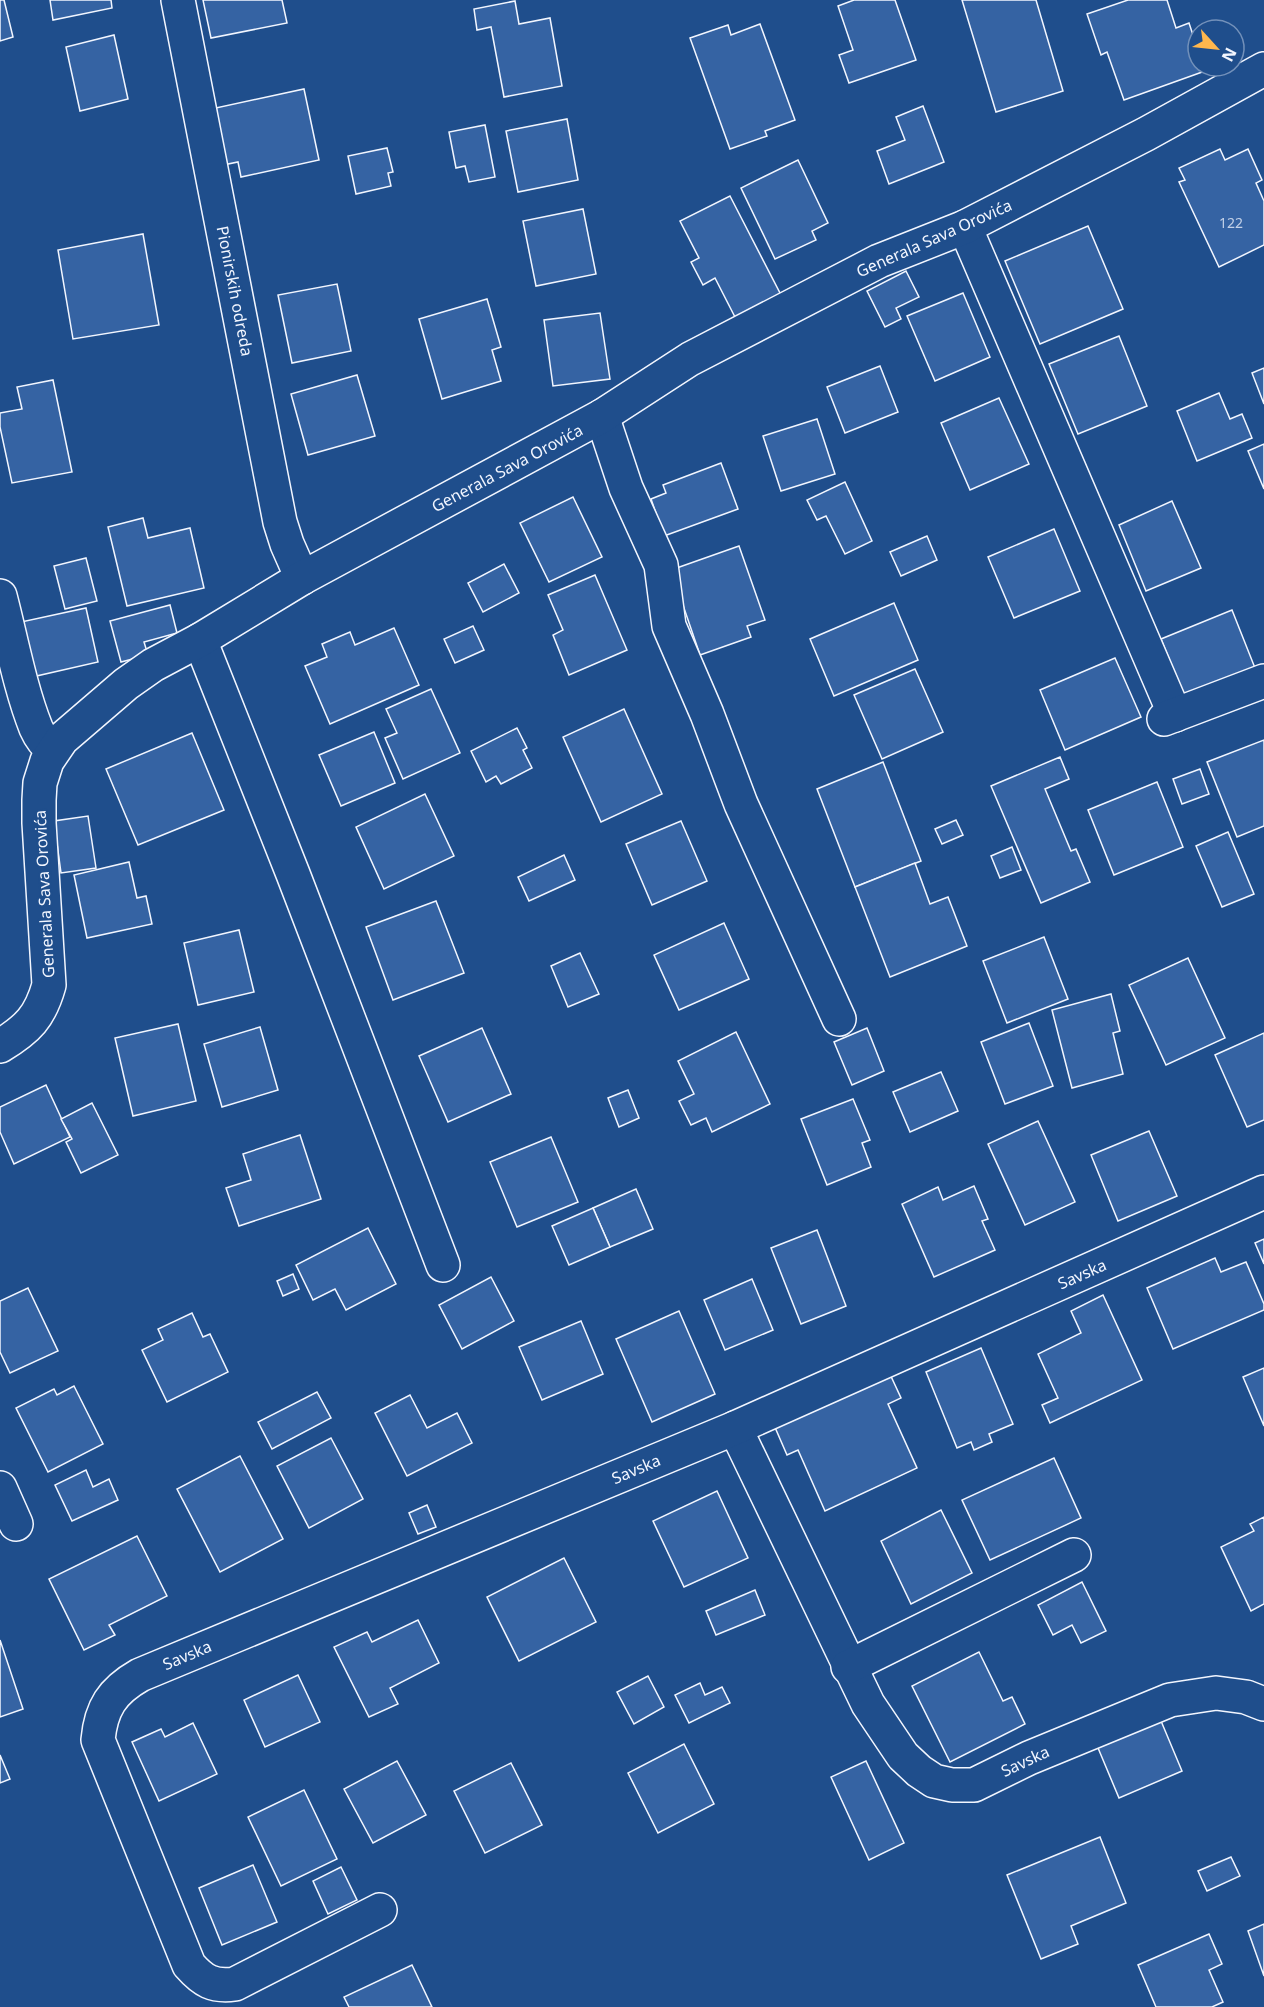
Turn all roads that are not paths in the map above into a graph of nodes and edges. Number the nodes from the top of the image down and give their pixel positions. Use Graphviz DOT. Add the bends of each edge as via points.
graph roads {
  1 [pos="178,0"];
  2 [pos="1264,69"];
  3 [pos="965,227"];
  4 [pos="603,416"];
  5 [pos="302,578"];
  6 [pos="0,596"];
  7 [pos="200,640"];
  8 [pos="1264,681"];
  9 [pos="53,750"];
  10 [pos="839,1019"];
  11 [pos="0,1046"];
  12 [pos="1264,1192"];
  13 [pos="443,1265"];
  14 [pos="735,1428"];
  15 [pos="0,1488"];
  16 [pos="16,1524"];
  17 [pos="1074,1555"];
  18 [pos="848,1667"];
  19 [pos="1264,1704"];
  20 [pos="380,1910"];
  1 -- 5 [label="street, Pionirskih odreda" via="280,522"];
  2 -- 3 [label="street, Generala Sava Orovića"];
  3 -- 4 [label="street, Generala Sava Orovića" via="879,261 690,359"];
  3 -- 8 [label="street" via="1169,717"];
  4 -- 5 [label="street, Generala Sava Orovića"];
  4 -- 10 [label="street" via="626,488 661,565 669,626 741,804"];
  5 -- 7 [label="street, Generala Sava Orovića"];
  6 -- 9 [label="street" via="36,728"];
  7 -- 9 [label="street, Generala Sava Orovića" via="126,684"];
  7 -- 13 [label="street"];
  9 -- 11 [label="street, Generala Sava Orovića" via="42,773 39,823 49,985 35,1019"];
  12 -- 14 [label="street, Savska"];
  14 -- 18 [label="street, Savska"];
  14 -- 20 [label="street, Savska" via="141,1675 113,1695 99,1724 98,1740 189,1965 200,1977 224,1985 235,1984"];
  15 -- 16 [label="street"];
  17 -- 18 [label="street"];
  18 -- 19 [label="street, Savska" via="903,1756 934,1781 952,1785 974,1785 1170,1700 1216,1693"];
}
